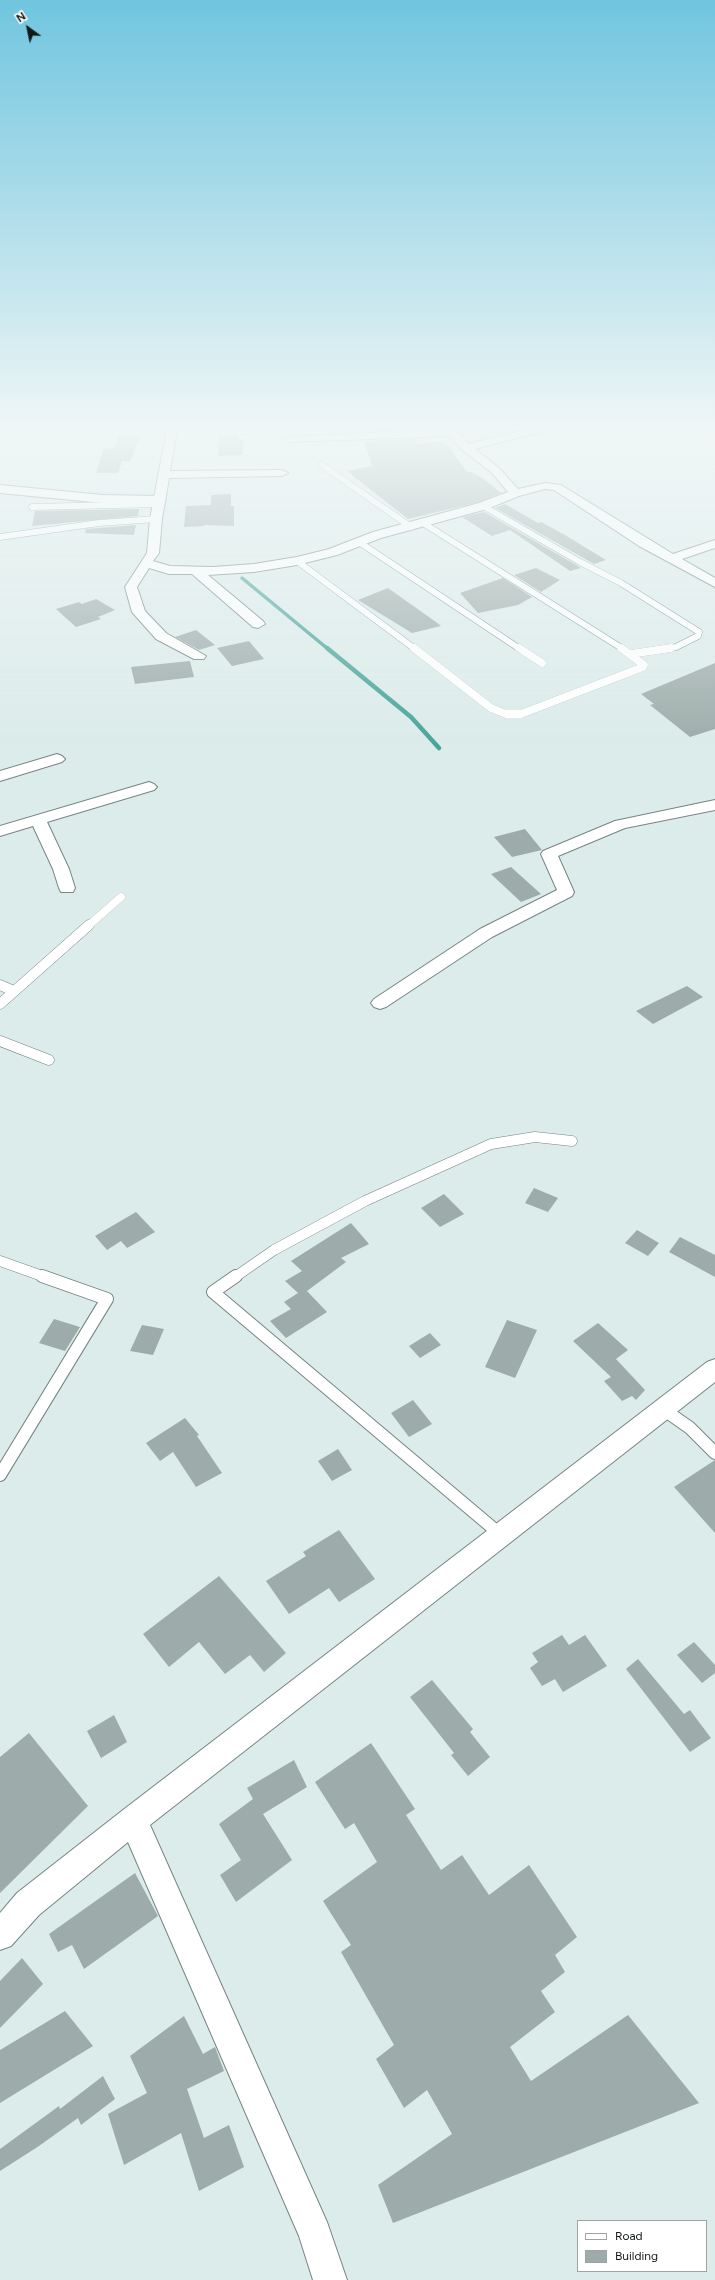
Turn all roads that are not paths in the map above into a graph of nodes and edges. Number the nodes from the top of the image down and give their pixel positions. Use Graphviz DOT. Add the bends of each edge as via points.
graph roads {
  1 [pos="11,535"];
  2 [pos="155,535"];
  3 [pos="382,535"];
  4 [pos="434,535"];
  5 [pos="534,535"];
  6 [pos="631,535"];
  7 [pos="0,537"];
  8 [pos="359,542"];
  9 [pos="715,544"];
  10 [pos="671,558"];
  11 [pos="297,561"];
  12 [pos="146,563"];
  13 [pos="196,571"];
  14 [pos="715,583"];
  15 [pos="258,624"];
  16 [pos="630,654"];
  17 [pos="199,656"];
  18 [pos="542,663"];
  19 [pos="56,759"];
  20 [pos="0,776"];
  21 [pos="149,787"];
  22 [pos="715,805"];
  23 [pos="38,820"];
  24 [pos="0,831"];
  25 [pos="67,888"];
  26 [pos="121,896"];
  27 [pos="0,984"];
  28 [pos="14,991"];
  29 [pos="380,1003"];
  30 [pos="0,1004"];
  31 [pos="0,1041"];
  32 [pos="49,1060"];
  33 [pos="572,1141"];
  34 [pos="0,1261"];
  35 [pos="715,1369"];
  36 [pos="663,1409"];
  37 [pos="715,1453"];
  38 [pos="0,1474"];
  39 [pos="501,1535"];
  40 [pos="133,1820"];
  41 [pos="0,1935"];
  42 [pos="330,2280"];
  1 -- 7 [label="lane"];
  2 -- 12 [label="street" via="153,553"];
  3 -- 8 [label="street"];
  4 -- 16 [label="lane"];
  5 -- 16 [label="lane" via="621,583 699,632 698,636 676,647"];
  6 -- 10 [label="street"];
  8 -- 11 [label="street"];
  8 -- 18 [label="lane"];
  9 -- 10 [label="street"];
  10 -- 14 [label="street"];
  11 -- 13 [label="street" via="254,568"];
  11 -- 16 [label="lane" via="491,708 506,714 521,714 642,667 644,662"];
  12 -- 13 [label="street" via="169,570"];
  12 -- 17 [label="street" via="131,587 140,612 161,636"];
  13 -- 15 [label="street"];
  19 -- 20 [label="street"];
  21 -- 23 [label="street"];
  22 -- 29 [label="street" via="620,824 549,854 566,892 486,933"];
  23 -- 24 [label="street"];
  23 -- 25 [label="street"];
  26 -- 28 [label="lane"];
  27 -- 28 [label="lane"];
  28 -- 30 [label="lane"];
  31 -- 32 [label="lane"];
  33 -- 39 [label="lane" via="535,1137 491,1144 365,1201 274,1250 213,1292"];
  34 -- 38 [label="lane" via="107,1299"];
  35 -- 36 [label="street"];
  36 -- 37 [label="lane" via="690,1428"];
  36 -- 39 [label="street"];
  39 -- 40 [label="street"];
  40 -- 41 [label="street" via="28,1904"];
  40 -- 42 [label="street" via="315,2234"];
}
